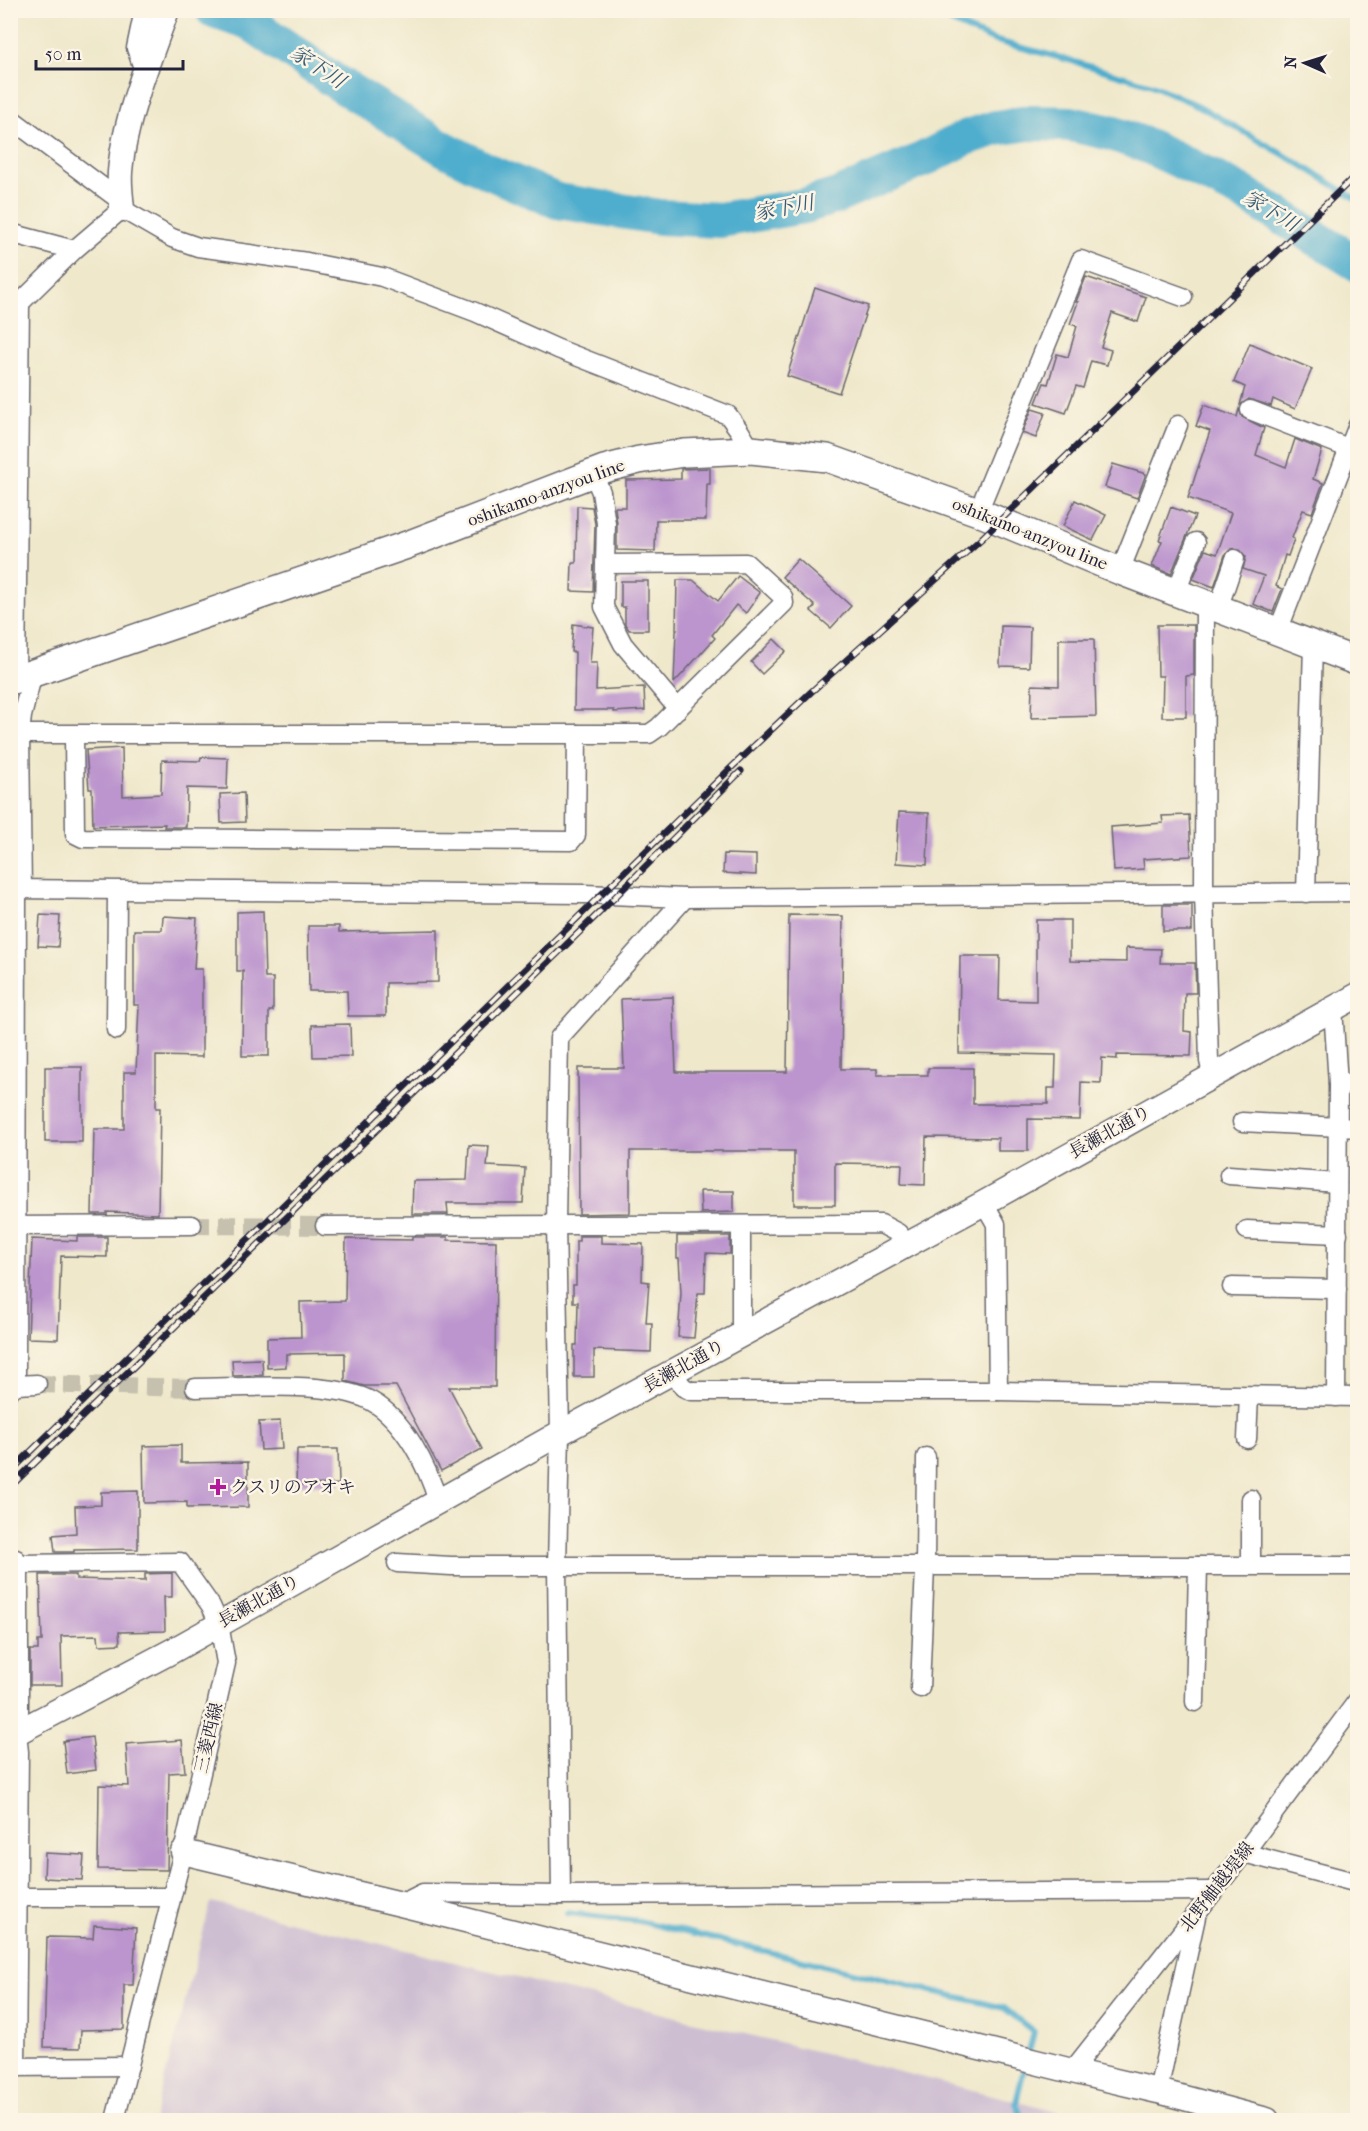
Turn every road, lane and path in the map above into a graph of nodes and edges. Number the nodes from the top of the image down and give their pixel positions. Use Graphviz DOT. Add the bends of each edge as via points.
graph roads {
  1 [pos="144,10"];
  2 [pos="167,10"];
  3 [pos="144,71"];
  4 [pos="10,118"];
  5 [pos="121,205"];
  6 [pos="10,232"];
  7 [pos="74,250"];
  8 [pos="1183,297"];
  9 [pos="15,304"];
  10 [pos="1250,410"];
  11 [pos="1178,425"];
  12 [pos="1358,425"];
  13 [pos="14,434"];
  14 [pos="1348,448"];
  15 [pos="751,450"];
  16 [pos="593,473"];
  17 [pos="978,512"];
  18 [pos="1196,542"];
  19 [pos="14,550"];
  20 [pos="1235,559"];
  21 [pos="605,564"];
  22 [pos="1120,571"];
  23 [pos="1176,592"];
  24 [pos="1211,607"];
  25 [pos="1278,631"];
  26 [pos="1313,645"];
  27 [pos="1358,662"];
  28 [pos="20,677"];
  29 [pos="678,709"];
  30 [pos="20,734"];
  31 [pos="578,734"];
  32 [pos="74,735"];
  33 [pos="16,890"];
  34 [pos="117,891"];
  35 [pos="1204,892"];
  36 [pos="1358,892"];
  37 [pos="1306,893"];
  38 [pos="685,898"];
  39 [pos="1358,995"];
  40 [pos="1333,1008"];
  41 [pos="116,1030"];
  42 [pos="1212,1074"];
  43 [pos="1338,1084"];
  44 [pos="1358,1084"];
  45 [pos="1242,1122"];
  46 [pos="1337,1128"];
  47 [pos="1358,1128"];
  48 [pos="1229,1175"];
  49 [pos="1337,1183"];
  50 [pos="984,1203"];
  51 [pos="556,1224"];
  52 [pos="192,1225"];
  53 [pos="741,1225"];
  54 [pos="14,1226"];
  55 [pos="325,1226"];
  56 [pos="1247,1230"];
  57 [pos="1338,1234"];
  58 [pos="907,1244"];
  59 [pos="1232,1287"];
  60 [pos="1337,1289"];
  61 [pos="741,1335"];
  62 [pos="673,1373"];
  63 [pos="38,1384"];
  64 [pos="13,1387"];
  65 [pos="195,1388"];
  66 [pos="998,1391"];
  67 [pos="1249,1395"];
  68 [pos="1358,1396"];
  69 [pos="1336,1397"];
  70 [pos="560,1433"];
  71 [pos="1247,1439"];
  72 [pos="926,1457"];
  73 [pos="1251,1499"];
  74 [pos="438,1502"];
  75 [pos="397,1563"];
  76 [pos="1251,1565"];
  77 [pos="557,1566"];
  78 [pos="1198,1566"];
  79 [pos="1358,1566"];
  80 [pos="925,1567"];
  81 [pos="219,1624"];
  82 [pos="920,1689"];
  83 [pos="1358,1700"];
  84 [pos="1195,1702"];
  85 [pos="14,1735"];
  86 [pos="183,1852"];
  87 [pos="1244,1853"];
  88 [pos="1358,1882"];
  89 [pos="1213,1891"];
  90 [pos="561,1895"];
  91 [pos="14,1897"];
  92 [pos="171,1897"];
  93 [pos="401,1904"];
  94 [pos="1197,1912"];
  95 [pos="129,2066"];
  96 [pos="13,2067"];
  97 [pos="1072,2071"];
  98 [pos="1158,2091"];
  99 [pos="115,2121"];
  100 [pos="1267,2121"];
  1 -- 3 [label="street" via="136,48"];
  2 -- 3 [label="street"];
  3 -- 5 [label="street" via="126,138 120,173"];
  4 -- 5 [label="street"];
  5 -- 7 [label="street"];
  5 -- 15 [label="street" via="172,238 198,247 382,277 465,308 728,415"];
  6 -- 7 [label="street"];
  7 -- 9 [label="street"];
  8 -- 17 [label="street" via="1081,260"];
  9 -- 13 [label="street"];
  10 -- 14 [label="street"];
  11 -- 22 [label="street"];
  12 -- 14 [label="street"];
  13 -- 19 [label="street"];
  14 -- 25 [label="street"];
  15 -- 16 [label="main road, oshikamo-anzyou line" via="684,453"];
  15 -- 17 [label="main road, oshikamo-anzyou line" via="827,458"];
  16 -- 21 [label="street" via="606,523"];
  16 -- 28 [label="main road, oshikamo-anzyou line" via="406,545"];
  17 -- 22 [label="main road, oshikamo-anzyou line"];
  18 -- 23 [label="street"];
  19 -- 28 [label="street"];
  20 -- 24 [label="street"];
  21 -- 29 [label="street" via="604,607 623,644"];
  21 -- 29 [label="street" via="746,563 783,597 778,611"];
  22 -- 23 [label="main road, oshikamo-anzyou line"];
  23 -- 24 [label="main road, oshikamo-anzyou line"];
  24 -- 25 [label="main road, oshikamo-anzyou line"];
  24 -- 35 [label="street"];
  25 -- 26 [label="main road, oshikamo-anzyou line"];
  26 -- 27 [label="main road, oshikamo-anzyou line"];
  26 -- 37 [label="street"];
  28 -- 30 [label="street"];
  29 -- 31 [label="street" via="649,734"];
  30 -- 32 [label="street"];
  30 -- 33 [label="street"];
  31 -- 32 [label="street"];
  31 -- 32 [label="street" via="576,835 571,840 83,838 75,834"];
  33 -- 34 [label="street"];
  33 -- 54 [label="street"];
  34 -- 38 [label="street"];
  34 -- 41 [label="street"];
  35 -- 37 [label="street"];
  35 -- 38 [label="street"];
  35 -- 42 [label="street"];
  36 -- 37 [label="street"];
  38 -- 51 [label="street" via="559,1038"];
  39 -- 40 [label="street, 長瀬北通り"];
  40 -- 42 [label="street, 長瀬北通り"];
  40 -- 43 [label="street"];
  42 -- 50 [label="street, 長瀬北通り"];
  43 -- 44 [label="street"];
  43 -- 46 [label="street"];
  45 -- 46 [label="street"];
  46 -- 47 [label="street"];
  46 -- 49 [label="street"];
  48 -- 49 [label="street"];
  49 -- 57 [label="street"];
  50 -- 58 [label="street, 長瀬北通り"];
  50 -- 66 [label="street" via="996,1224"];
  51 -- 53 [label="street"];
  51 -- 55 [label="street"];
  51 -- 70 [label="street"];
  52 -- 54 [label="street"];
  53 -- 58 [label="street" via="881,1224 898,1233"];
  53 -- 61 [label="street"];
  54 -- 64 [label="street"];
  56 -- 57 [label="street"];
  57 -- 60 [label="street"];
  58 -- 61 [label="street, 長瀬北通り"];
  59 -- 60 [label="street"];
  60 -- 69 [label="street"];
  61 -- 62 [label="street, 長瀬北通り"];
  62 -- 66 [label="street" via="691,1392"];
  62 -- 70 [label="street, 長瀬北通り"];
  63 -- 64 [label="street"];
  65 -- 74 [label="street" via="323,1388 370,1400 396,1421 423,1463"];
  66 -- 67 [label="street"];
  67 -- 69 [label="street"];
  67 -- 71 [label="street"];
  68 -- 69 [label="street"];
  70 -- 74 [label="street, 長瀬北通り"];
  70 -- 77 [label="street"];
  72 -- 80 [label="street"];
  73 -- 76 [label="street"];
  74 -- 81 [label="street, 長瀬北通り"];
  75 -- 77 [label="street"];
  76 -- 78 [label="street"];
  76 -- 79 [label="street"];
  77 -- 80 [label="street"];
  77 -- 90 [label="street"];
  78 -- 80 [label="street"];
  78 -- 84 [label="street"];
  80 -- 82 [label="street"];
  81 -- 85 [label="street, 長瀬北通り"];
  81 -- 85 [label="street, 三菱西線" via="180,1562 18,1561 19,1711"];
  81 -- 86 [label="street, 三菱西線" via="226,1663"];
  83 -- 87 [label="street, 北野舳越堤線"];
  85 -- 91 [label="street" via="19,1752"];
  86 -- 92 [label="street, 三菱西線"];
  86 -- 93 [label="street"];
  87 -- 88 [label="street"];
  87 -- 89 [label="street, 北野舳越堤線"];
  89 -- 90 [label="street"];
  89 -- 94 [label="street, 北野舳越堤線"];
  90 -- 93 [label="street" via="423,1893"];
  91 -- 92 [label="street"];
  91 -- 96 [label="street"];
  92 -- 95 [label="street, 三菱西線"];
  93 -- 97 [label="street"];
  94 -- 97 [label="street, 北野舳越堤線"];
  94 -- 98 [label="street"];
  95 -- 96 [label="street"];
  95 -- 99 [label="street"];
  97 -- 98 [label="street"];
  98 -- 100 [label="street"];
}
